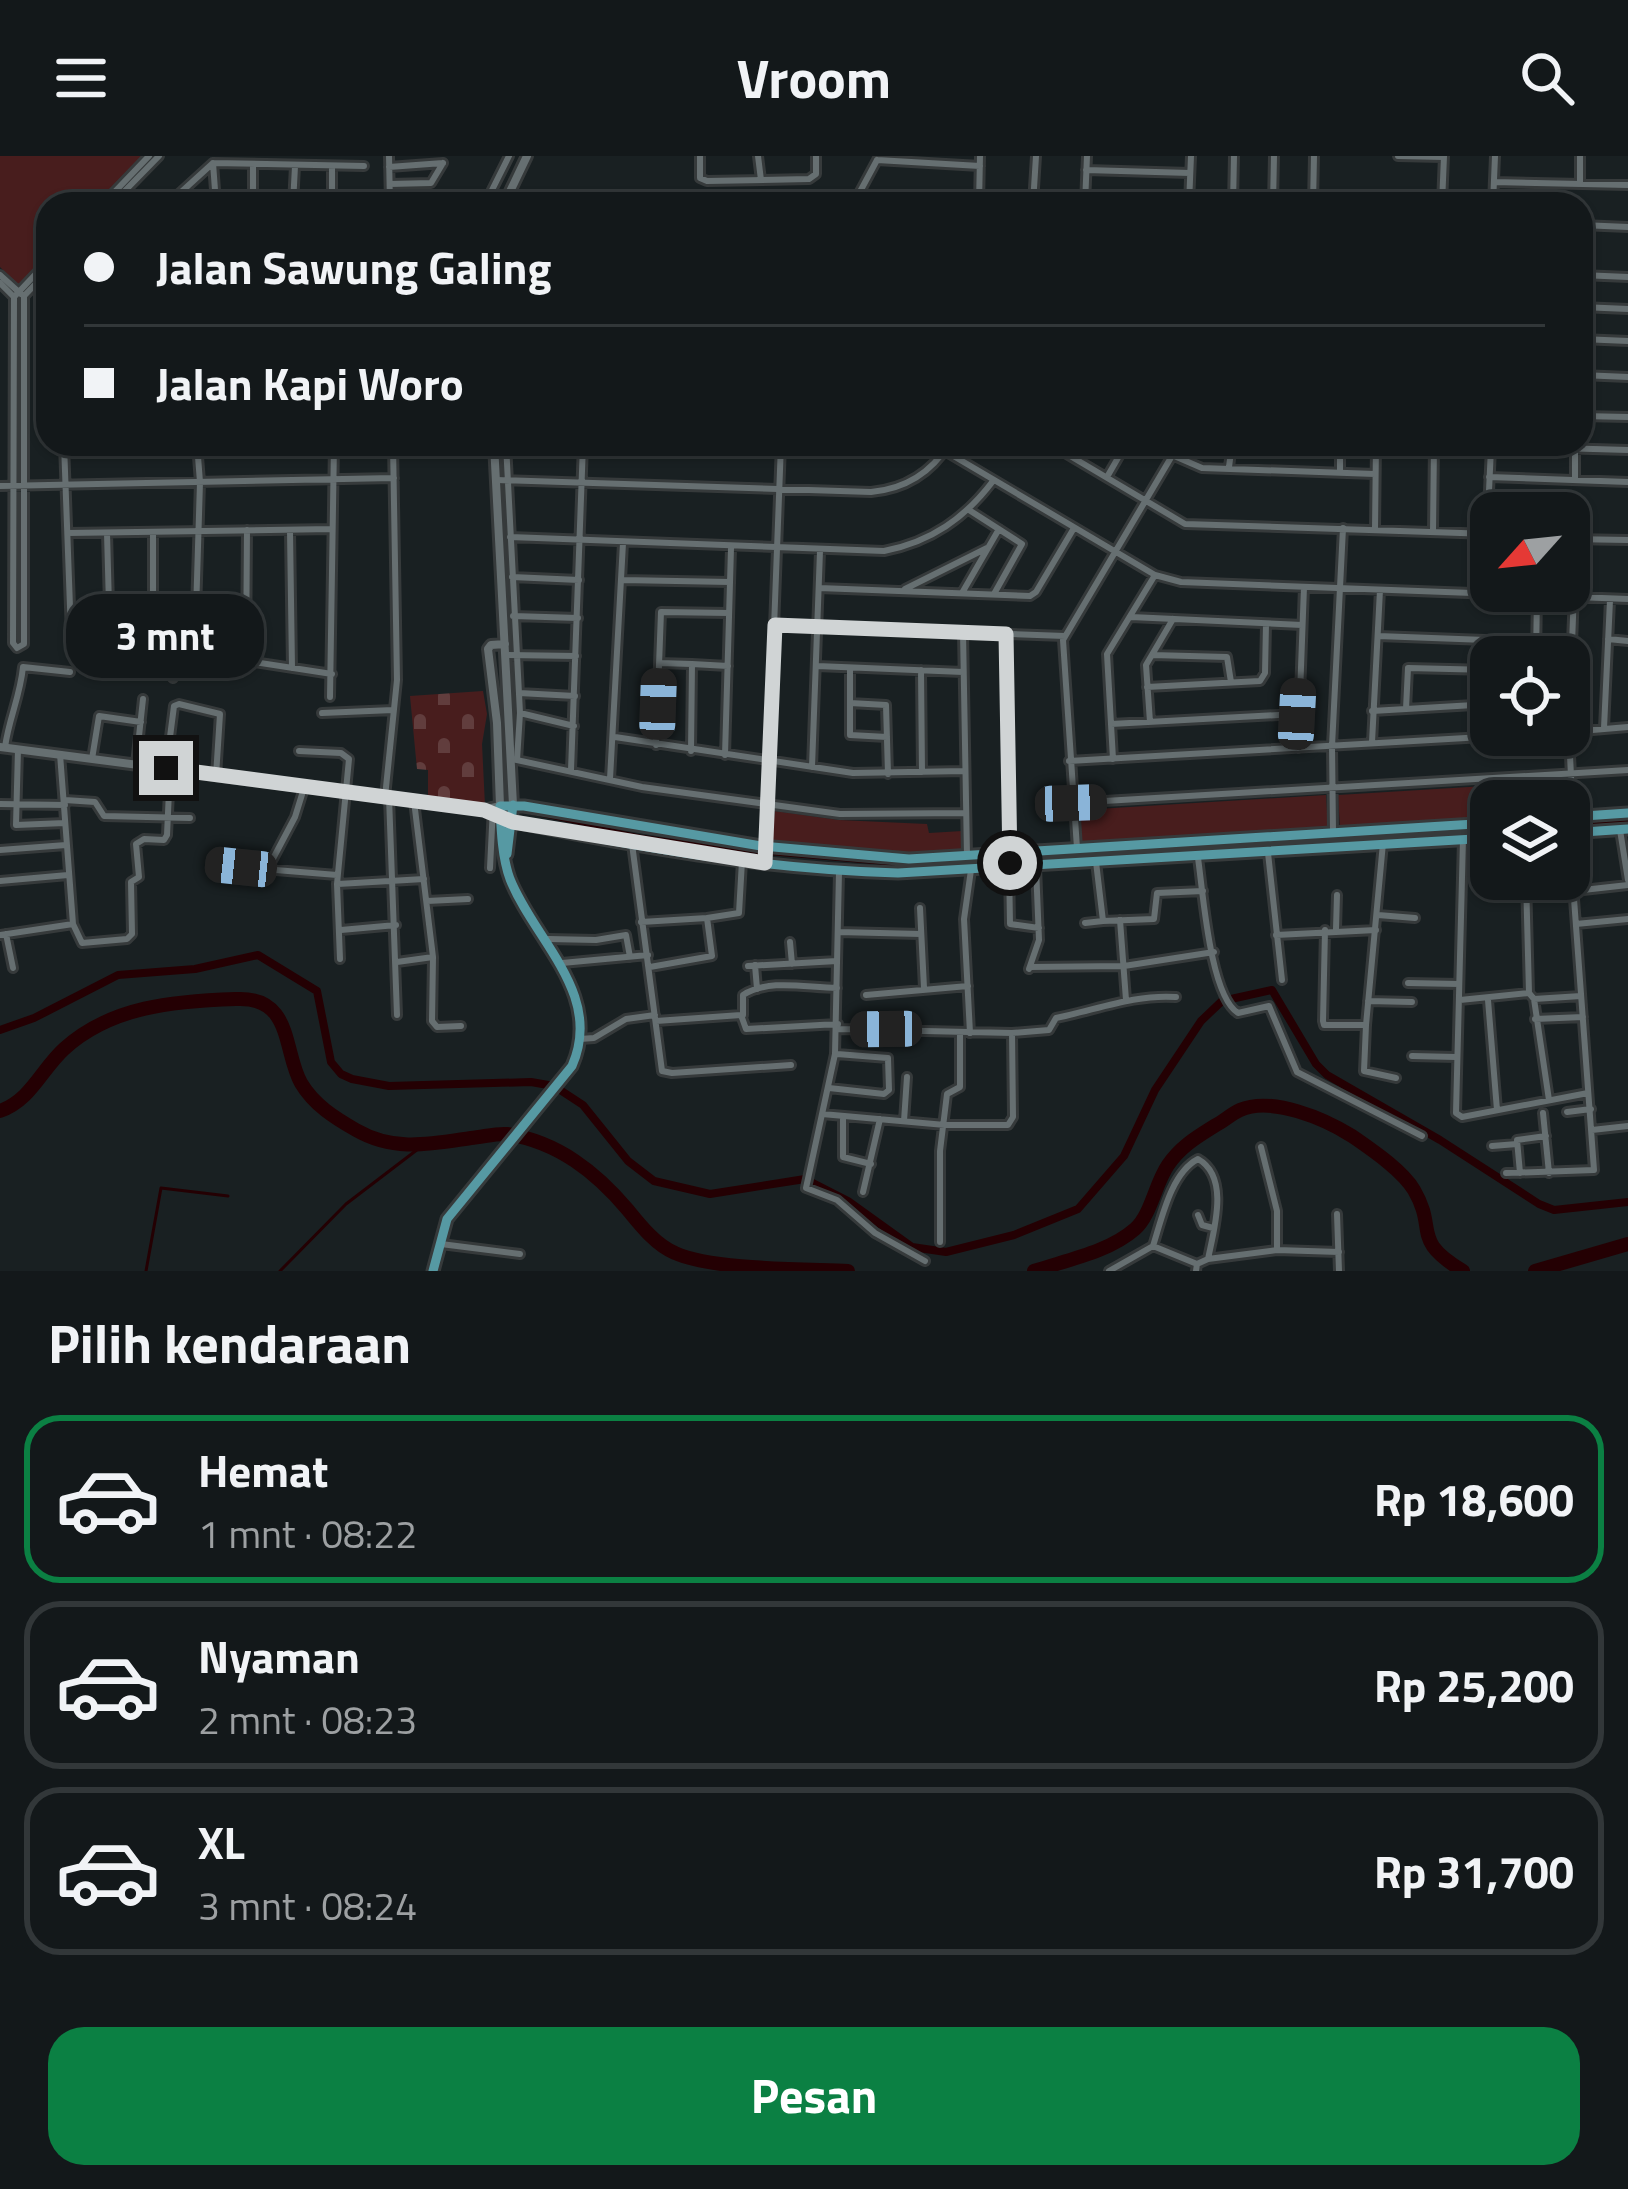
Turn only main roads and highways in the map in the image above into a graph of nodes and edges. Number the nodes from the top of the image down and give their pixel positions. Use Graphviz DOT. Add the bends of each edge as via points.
graph roads {
  1 [pos="513,805"];
  2 [pos="494,812"];
  3 [pos="1628,813"];
  4 [pos="1590,816"];
  5 [pos="513,822"];
  6 [pos="1470,825"];
  7 [pos="1624,829"];
  8 [pos="1590,831"];
  9 [pos="1470,839"];
  10 [pos="1241,847"];
  11 [pos="506,854"];
  12 [pos="766,854"];
  13 [pos="1073,854"];
  14 [pos="1010,860"];
  15 [pos="950,863"];
  16 [pos="433,1271"];
  1 -- 2 [label="main road"];
  1 -- 5 [label="main road"];
  1 -- 12 [label="main road"];
  2 -- 5 [label="main road"];
  2 -- 11 [label="main road"];
  3 -- 4 [label="main road"];
  5 -- 11 [label="main road"];
  5 -- 12 [label="main road" via="742,861"];
  6 -- 10 [label="main road"];
  7 -- 8 [label="main road"];
  9 -- 10 [label="main road" via="1268,854"];
  10 -- 13 [label="main road"];
  10 -- 13 [label="main road" via="1198,858 1096,862"];
  11 -- 16 [label="main road" via="512,884 577,1004 579,1040 562,1078 447,1220"];
  12 -- 15 [label="main road"];
  12 -- 15 [label="main road" via="839,872"];
  13 -- 14 [label="main road"];
  13 -- 14 [label="main road" via="1036,866"];
  14 -- 15 [label="main road" via="967,856"];
  14 -- 15 [label="main road" via="971,870"];
}
